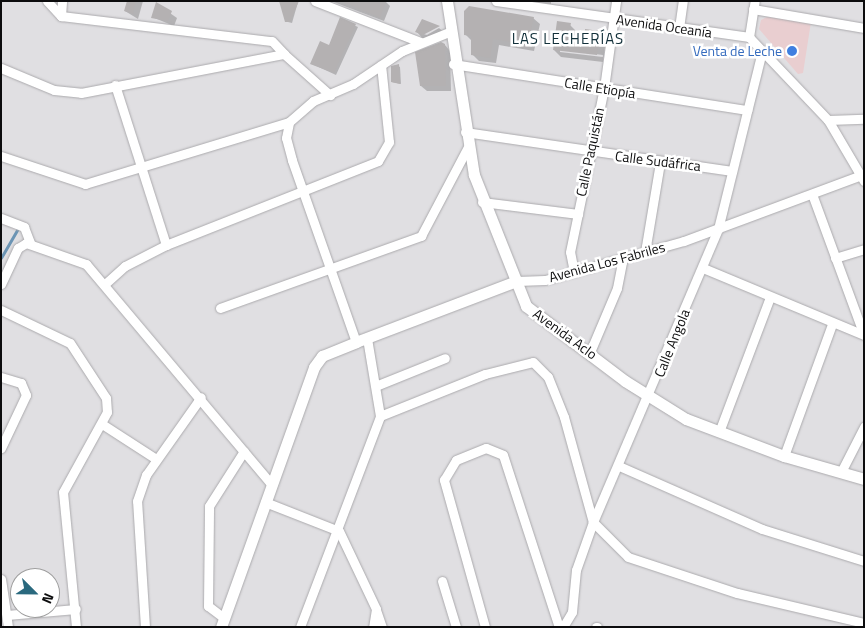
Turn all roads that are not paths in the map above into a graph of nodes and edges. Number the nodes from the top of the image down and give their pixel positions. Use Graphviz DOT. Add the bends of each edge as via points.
graph roads {
  1 [pos="47,1"];
  2 [pos="62,1"];
  3 [pos="315,1"];
  4 [pos="447,1"];
  5 [pos="496,1"];
  6 [pos="616,1"];
  7 [pos="683,1"];
  8 [pos="544,5"];
  9 [pos="754,5"];
  10 [pos="60,16"];
  11 [pos="613,18"];
  12 [pos="679,28"];
  13 [pos="864,28"];
  14 [pos="449,32"];
  15 [pos="749,37"];
  16 [pos="420,42"];
  17 [pos="762,51"];
  18 [pos="284,54"];
  19 [pos="453,64"];
  20 [pos="381,65"];
  21 [pos="1,68"];
  22 [pos="115,85"];
  23 [pos="604,88"];
  24 [pos="330,95"];
  25 [pos="747,110"];
  26 [pos="864,119"];
  27 [pos="828,120"];
  28 [pos="289,122"];
  29 [pos="274,127"];
  30 [pos="465,132"];
  31 [pos="286,138"];
  32 [pos="468,147"];
  33 [pos="590,152"];
  34 [pos="1,156"];
  35 [pos="660,162"];
  36 [pos="143,168"];
  37 [pos="732,171"];
  38 [pos="862,177"];
  39 [pos="303,194"];
  40 [pos="812,194"];
  41 [pos="482,202"];
  42 [pos="578,214"];
  43 [pos="1,218"];
  44 [pos="718,229"];
  45 [pos="30,243"];
  46 [pos="166,245"];
  47 [pos="864,248"];
  48 [pos="645,252"];
  49 [pos="623,258"];
  50 [pos="835,258"];
  51 [pos="330,268"];
  52 [pos="703,268"];
  53 [pos="574,272"];
  54 [pos="517,281"];
  55 [pos="106,283"];
  56 [pos="1,284"];
  57 [pos="769,300"];
  58 [pos="220,308"];
  59 [pos="1,310"];
  60 [pos="832,324"];
  61 [pos="362,340"];
  62 [pos="590,352"];
  63 [pos="445,358"];
  64 [pos="1,377"];
  65 [pos="378,385"];
  66 [pos="650,397"];
  67 [pos="200,398"];
  68 [pos="380,416"];
  69 [pos="102,424"];
  70 [pos="864,427"];
  71 [pos="718,432"];
  72 [pos="1,448"];
  73 [pos="244,451"];
  74 [pos="784,456"];
  75 [pos="156,459"];
  76 [pos="619,466"];
  77 [pos="841,472"];
  78 [pos="864,479"];
  79 [pos="271,484"];
  80 [pos="265,502"];
  81 [pos="594,522"];
  82 [pos="339,531"];
  83 [pos="864,561"];
  84 [pos="1,579"];
  85 [pos="442,581"];
  86 [pos="76,609"];
  87 [pos="376,609"];
  88 [pos="7,614"];
  89 [pos="222,622"];
  90 [pos="864,623"];
  91 [pos="8,627"];
  92 [pos="76,627"];
  93 [pos="145,627"];
  94 [pos="300,627"];
  95 [pos="373,627"];
  96 [pos="382,627"];
  97 [pos="456,627"];
  98 [pos="485,627"];
  99 [pos="561,627"];
  1 -- 10 [label="street"];
  2 -- 10 [label="street"];
  3 -- 16 [label="street"];
  4 -- 14 [label="street, Avenida Aclo"];
  5 -- 8 [label="street, Avenida Oceanía"];
  6 -- 11 [label="street, Calle Paquistán"];
  7 -- 12 [label="street"];
  8 -- 11 [label="street, Avenida Oceanía"];
  9 -- 13 [label="street"];
  9 -- 15 [label="street"];
  10 -- 18 [label="street" via="272,41"];
  11 -- 12 [label="street, Avenida Oceanía"];
  11 -- 23 [label="street, Calle Paquistán"];
  12 -- 15 [label="street, Avenida Oceanía"];
  14 -- 16 [label="street"];
  14 -- 19 [label="street, Avenida Aclo"];
  15 -- 17 [label="street"];
  16 -- 20 [label="street"];
  17 -- 25 [label="street, Calle Angola"];
  17 -- 27 [label="street"];
  18 -- 22 [label="street"];
  18 -- 24 [label="street"];
  19 -- 23 [label="street, Calle Etiopía"];
  19 -- 30 [label="street, Avenida Aclo"];
  20 -- 24 [label="street"];
  20 -- 39 [label="street" via="389,142 383,155"];
  21 -- 22 [label="street" via="67,93"];
  22 -- 36 [label="street"];
  23 -- 25 [label="street, Calle Etiopía"];
  23 -- 33 [label="street, Calle Paquistán"];
  24 -- 28 [label="street" via="313,101"];
  25 -- 37 [label="street, Calle Angola"];
  26 -- 27 [label="street"];
  27 -- 38 [label="street"];
  28 -- 29 [label="street"];
  28 -- 31 [label="street"];
  29 -- 31 [label="street"];
  29 -- 36 [label="street"];
  30 -- 32 [label="street, Avenida Aclo"];
  30 -- 33 [label="street, Calle Sudáfrica"];
  31 -- 39 [label="street"];
  32 -- 41 [label="street, Avenida Aclo"];
  32 -- 51 [label="street" via="421,236"];
  33 -- 35 [label="street, Calle Sudáfrica"];
  33 -- 42 [label="street, Calle Paquistán"];
  34 -- 36 [label="street" via="85,184"];
  35 -- 37 [label="street, Calle Sudáfrica"];
  35 -- 48 [label="street"];
  36 -- 46 [label="street"];
  37 -- 44 [label="street, Calle Angola"];
  38 -- 40 [label="street, Avenida Los Fabriles"];
  39 -- 46 [label="street"];
  39 -- 51 [label="street"];
  40 -- 44 [label="street, Avenida Los Fabriles"];
  40 -- 50 [label="street"];
  41 -- 42 [label="street"];
  41 -- 54 [label="street, Avenida Aclo"];
  42 -- 53 [label="street, Calle Paquistán" via="570,252"];
  43 -- 45 [label="street" via="24,227"];
  44 -- 48 [label="street, Avenida Los Fabriles"];
  44 -- 52 [label="street, Calle Angola"];
  45 -- 55 [label="street" via="72,256"];
  45 -- 56 [label="street" via="18,248"];
  46 -- 55 [label="street" via="125,266"];
  47 -- 50 [label="street"];
  48 -- 49 [label="street, Avenida Los Fabriles"];
  49 -- 53 [label="street, Avenida Los Fabriles"];
  49 -- 62 [label="street" via="617,288"];
  50 -- 60 [label="street" via="864,335"];
  51 -- 58 [label="street"];
  51 -- 61 [label="street"];
  52 -- 57 [label="street"];
  52 -- 66 [label="street, Calle Angola"];
  53 -- 54 [label="street, Avenida Los Fabriles"];
  54 -- 61 [label="street, Avenida Los Fabriles"];
  54 -- 62 [label="street, Avenida Aclo" via="526,306"];
  55 -- 67 [label="street"];
  57 -- 60 [label="street"];
  57 -- 71 [label="street"];
  59 -- 69 [label="street" via="61,336 79,352 106,398 107,412"];
  60 -- 74 [label="street"];
  61 -- 65 [label="street"];
  61 -- 79 [label="street, Avenida Los Fabriles" via="322,356 314,366"];
  62 -- 66 [label="street, Avenida Aclo"];
  63 -- 65 [label="street"];
  64 -- 72 [label="street" via="21,383 26,395"];
  65 -- 68 [label="street"];
  66 -- 71 [label="street, Avenida Aclo"];
  66 -- 76 [label="street, Calle Angola"];
  67 -- 73 [label="street"];
  67 -- 75 [label="street"];
  68 -- 81 [label="street" via="485,374 533,362 548,377 564,417"];
  68 -- 82 [label="street"];
  69 -- 75 [label="street"];
  69 -- 86 [label="street" via="63,492"];
  70 -- 77 [label="street"];
  71 -- 74 [label="street, Avenida Aclo"];
  73 -- 79 [label="street"];
  73 -- 89 [label="street" via="208,506 208,606"];
  74 -- 77 [label="street, Avenida Aclo"];
  75 -- 93 [label="street" via="146,475 136,517"];
  76 -- 81 [label="street, Calle Angola"];
  76 -- 83 [label="street" via="762,529"];
  77 -- 78 [label="street, Avenida Aclo"];
  79 -- 80 [label="street"];
  80 -- 82 [label="street"];
  80 -- 89 [label="street"];
  81 -- 90 [label="street" via="628,557 658,570"];
  81 -- 99 [label="street, Calle Angola" via="576,570 572,612"];
  82 -- 87 [label="street"];
  82 -- 94 [label="street"];
  84 -- 88 [label="street"];
  85 -- 97 [label="street"];
  86 -- 88 [label="street"];
  86 -- 92 [label="street"];
  87 -- 95 [label="street"];
  87 -- 96 [label="street"];
  88 -- 91 [label="street"];
  98 -- 99 [label="street" via="444,480 456,460 486,448 503,455"];
}
